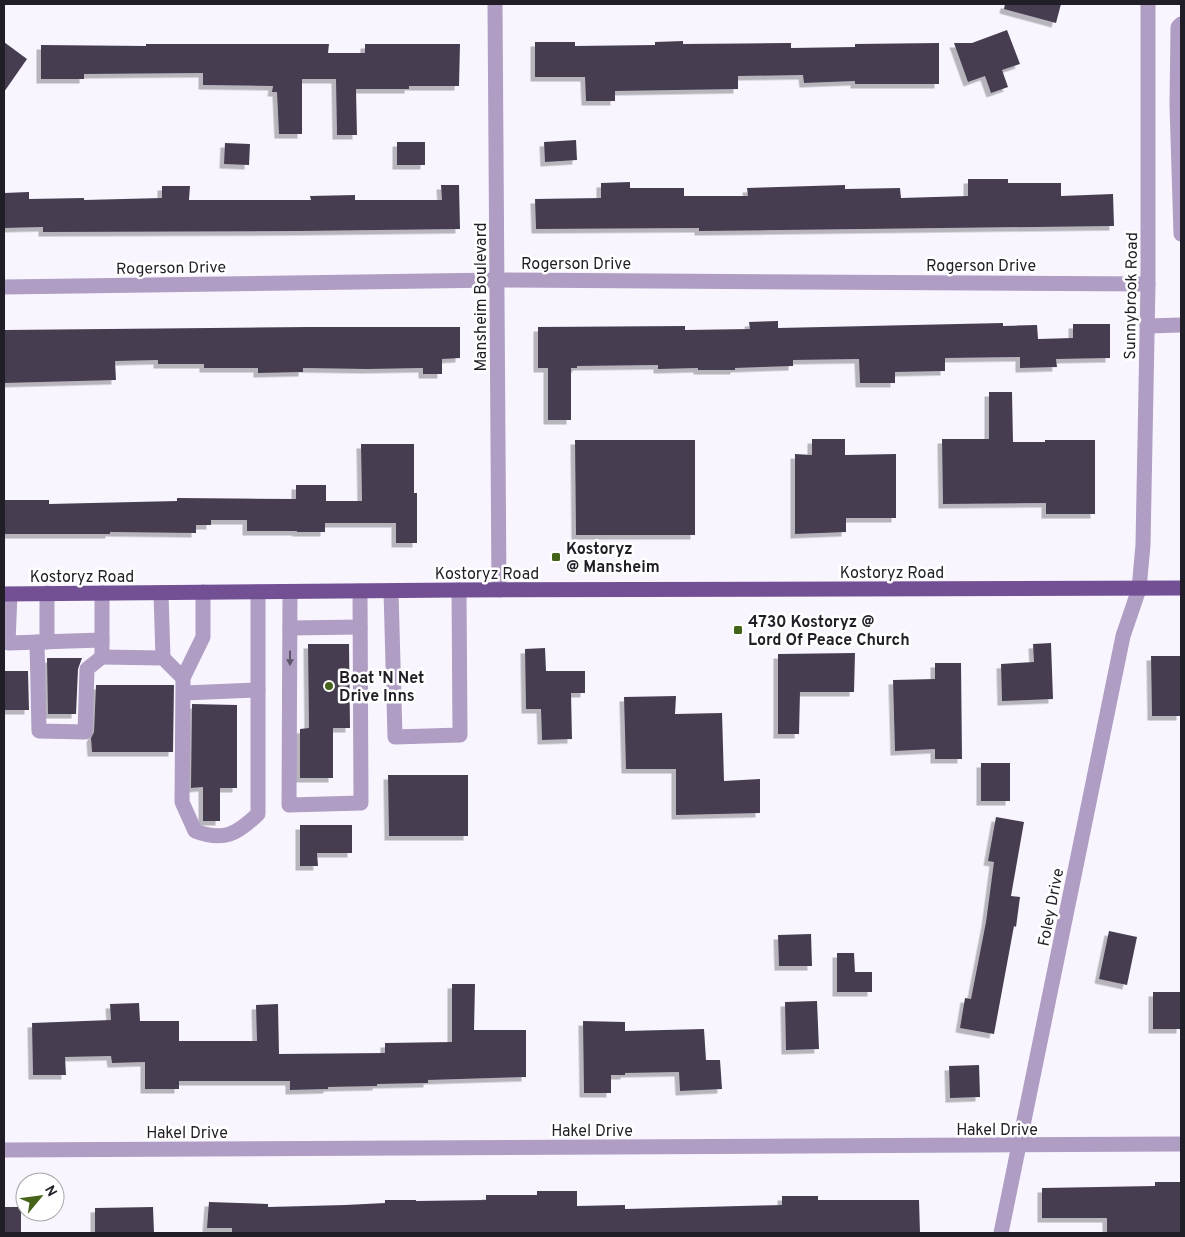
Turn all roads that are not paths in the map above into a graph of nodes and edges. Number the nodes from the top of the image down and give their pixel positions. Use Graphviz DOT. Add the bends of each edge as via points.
graph roads {
  1 [pos="496,4"];
  2 [pos="1148,4"];
  3 [pos="1181,24"];
  4 [pos="1181,234"];
  5 [pos="497,280"];
  6 [pos="1148,284"];
  7 [pos="4,287"];
  8 [pos="1181,324"];
  9 [pos="1147,326"];
  10 [pos="1139,588"];
  11 [pos="1181,588"];
  12 [pos="460,590"];
  13 [pos="499,590"];
  14 [pos="360,591"];
  15 [pos="391,591"];
  16 [pos="203,592"];
  17 [pos="258,592"];
  18 [pos="290,592"];
  19 [pos="48,593"];
  20 [pos="102,593"];
  21 [pos="161,593"];
  22 [pos="7,594"];
  23 [pos="360,627"];
  24 [pos="290,628"];
  25 [pos="102,640"];
  26 [pos="42,642"];
  27 [pos="102,658"];
  28 [pos="163,658"];
  29 [pos="184,686"];
  30 [pos="258,690"];
  31 [pos="1181,1144"];
  32 [pos="1019,1146"];
  33 [pos="4,1150"];
  34 [pos="1001,1233"];
  1 -- 5 [label="street, Mansheim Boulevard"];
  2 -- 6 [label="street, Sunnybrook Road"];
  3 -- 4 [label="street" via="1178,27"];
  5 -- 6 [label="street, Rogerson Drive"];
  5 -- 7 [label="street, Rogerson Drive"];
  5 -- 13 [label="street, Mansheim Boulevard"];
  6 -- 9 [label="street, Sunnybrook Road"];
  8 -- 9 [label="street"];
  9 -- 10 [label="street, Sunnybrook Road" via="1143,545"];
  10 -- 11 [label="main road, Kostoryz Road"];
  10 -- 13 [label="main road, Kostoryz Road"];
  10 -- 32 [label="street, Foley Drive" via="1122,636"];
  12 -- 13 [label="main road, Kostoryz Road"];
  12 -- 15 [label="main road, Kostoryz Road"];
  12 -- 15 [label="street" via="460,735 395,737"];
  14 -- 15 [label="main road, Kostoryz Road"];
  14 -- 18 [label="main road, Kostoryz Road"];
  14 -- 23 [label="street"];
  16 -- 17 [label="main road, Kostoryz Road"];
  16 -- 21 [label="main road, Kostoryz Road"];
  16 -- 29 [label="street" via="204,637"];
  17 -- 18 [label="main road, Kostoryz Road"];
  17 -- 30 [label="street"];
  18 -- 24 [label="street"];
  19 -- 20 [label="main road, Kostoryz Road"];
  19 -- 22 [label="main road, Kostoryz Road"];
  19 -- 26 [label="street"];
  20 -- 21 [label="main road, Kostoryz Road"];
  20 -- 25 [label="street"];
  21 -- 28 [label="street"];
  22 -- 26 [label="street" via="8,642"];
  23 -- 24 [label="street"];
  24 -- 23 [label="street, one-way" via="289,805 361,803"];
  25 -- 26 [label="street"];
  25 -- 27 [label="street"];
  26 -- 27 [label="street" via="38,731 85,732 88,669"];
  27 -- 28 [label="street"];
  28 -- 29 [label="street"];
  29 -- 30 [label="street"];
  29 -- 30 [label="street" via="182,802 195,831 209,836 225,836 242,829 258,814"];
  31 -- 32 [label="street, Hakel Drive"];
  32 -- 33 [label="street, Hakel Drive"];
  32 -- 34 [label="street, Foley Drive"];
}
